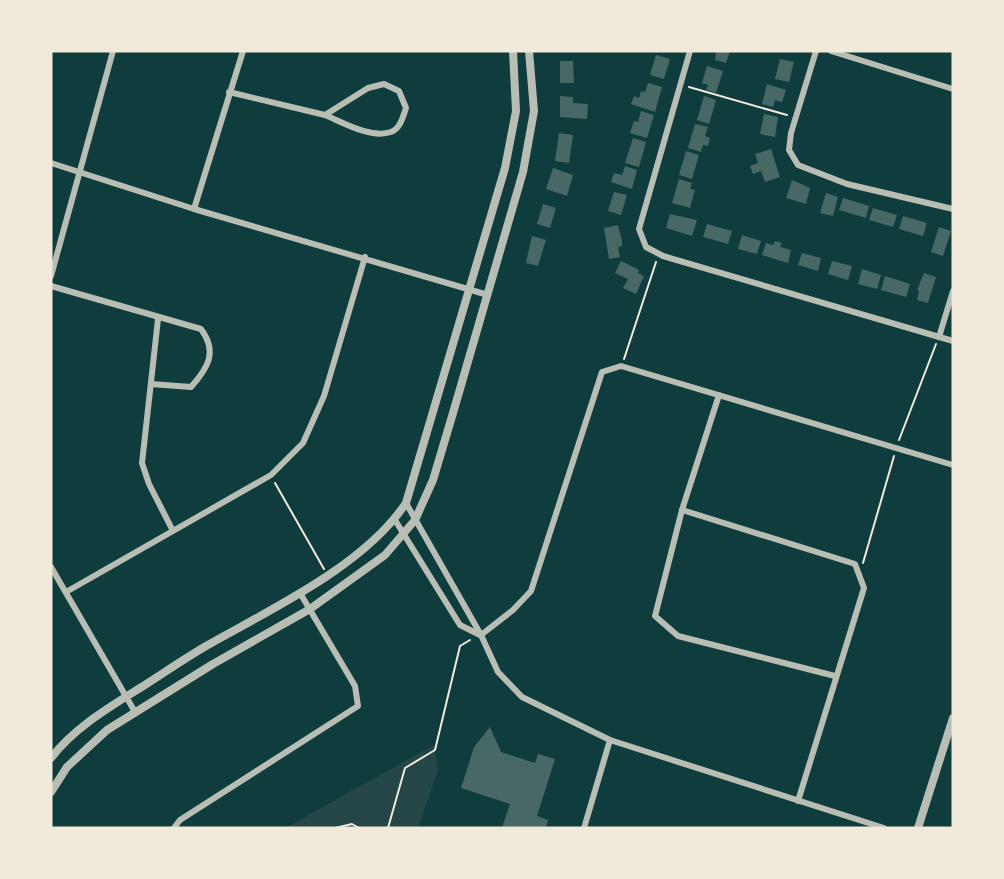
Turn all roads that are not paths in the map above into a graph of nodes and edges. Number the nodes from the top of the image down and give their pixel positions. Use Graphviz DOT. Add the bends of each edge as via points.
graph roads {
  1 [pos="113,51"];
  2 [pos="243,51"];
  3 [pos="513,51"];
  4 [pos="529,51"];
  5 [pos="690,51"];
  6 [pos="816,51"];
  7 [pos="831,51"];
  8 [pos="953,88"];
  9 [pos="229,92"];
  10 [pos="325,115"];
  11 [pos="51,163"];
  12 [pos="78,171"];
  13 [pos="194,209"];
  14 [pos="953,209"];
  15 [pos="365,257"];
  16 [pos="51,276"];
  17 [pos="51,286"];
  18 [pos="470,290"];
  19 [pos="953,291"];
  20 [pos="488,295"];
  21 [pos="158,319"];
  22 [pos="939,337"];
  23 [pos="953,341"];
  24 [pos="151,384"];
  25 [pos="719,395"];
  26 [pos="953,465"];
  27 [pos="406,503"];
  28 [pos="682,510"];
  29 [pos="395,520"];
  30 [pos="415,520"];
  31 [pos="172,530"];
  32 [pos="404,534"];
  33 [pos="51,567"];
  34 [pos="66,592"];
  35 [pos="300,593"];
  36 [pos="310,609"];
  37 [pos="481,635"];
  38 [pos="835,676"];
  39 [pos="126,696"];
  40 [pos="135,712"];
  41 [pos="953,718"];
  42 [pos="610,740"];
  43 [pos="51,758"];
  44 [pos="51,792"];
  45 [pos="798,801"];
  46 [pos="174,828"];
  47 [pos="584,828"];
  48 [pos="884,828"];
  49 [pos="918,828"];
  1 -- 12 [label="street"];
  2 -- 9 [label="street"];
  3 -- 18 [label="street" via="516,111 505,168"];
  4 -- 20 [label="street" via="534,111 523,172"];
  5 -- 22 [label="street" via="639,230 646,247"];
  6 -- 14 [label="street" via="789,150 798,165 847,184"];
  7 -- 8 [label="street"];
  9 -- 10 [label="street"];
  9 -- 13 [label="street"];
  10 -- 10 [label="street" via="351,126 392,132 406,108 399,91 384,84 368,88"];
  11 -- 12 [label="street"];
  12 -- 13 [label="street"];
  12 -- 16 [label="street"];
  13 -- 15 [label="street"];
  15 -- 18 [label="street"];
  15 -- 31 [label="street" via="324,396 303,443 271,475"];
  17 -- 21 [label="street"];
  18 -- 20 [label="street"];
  18 -- 27 [label="street"];
  19 -- 22 [label="street"];
  20 -- 30 [label="street" via="436,469"];
  21 -- 24 [label="street"];
  21 -- 24 [label="street" via="201,329 211,347 210,360 191,387"];
  22 -- 23 [label="street"];
  24 -- 31 [label="street" via="142,463"];
  25 -- 26 [label="street"];
  25 -- 28 [label="street"];
  25 -- 37 [label="street" via="621,366 602,372 531,591"];
  27 -- 29 [label="street"];
  27 -- 30 [label="street"];
  28 -- 38 [label="street" via="855,564 864,588"];
  28 -- 38 [label="street" via="655,616 678,636"];
  29 -- 32 [label="street"];
  29 -- 35 [label="street" via="372,542"];
  30 -- 32 [label="street"];
  30 -- 37 [label="street"];
  31 -- 34 [label="street"];
  32 -- 36 [label="street" via="385,555"];
  32 -- 37 [label="street" via="460,625"];
  33 -- 34 [label="street"];
  34 -- 39 [label="street"];
  35 -- 36 [label="street"];
  35 -- 39 [label="street"];
  36 -- 40 [label="street"];
  36 -- 46 [label="street" via="355,686 358,706 180,820"];
  37 -- 42 [label="street" via="498,672 522,697"];
  38 -- 45 [label="street"];
  39 -- 40 [label="street"];
  39 -- 43 [label="street" via="95,715"];
  40 -- 44 [label="street" via="107,730 67,767"];
  41 -- 49 [label="street"];
  42 -- 45 [label="street"];
  42 -- 47 [label="street"];
  45 -- 48 [label="street"];
}
